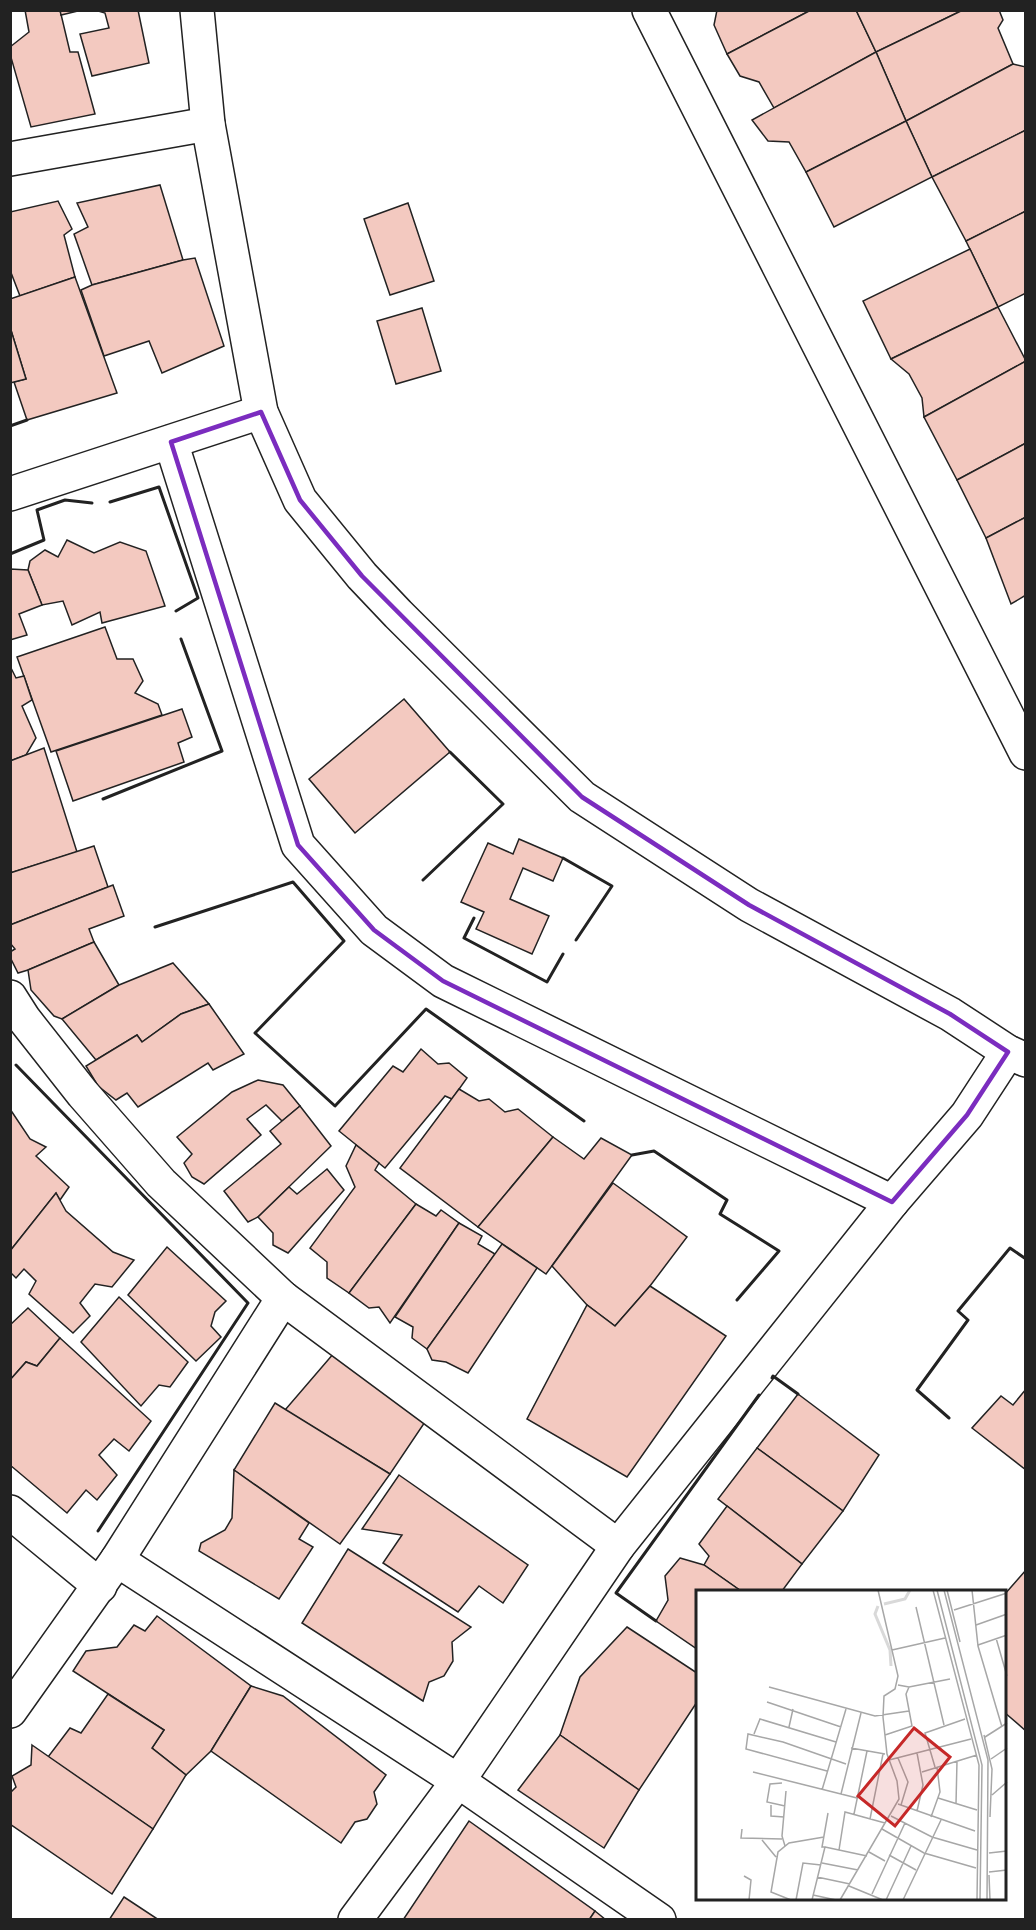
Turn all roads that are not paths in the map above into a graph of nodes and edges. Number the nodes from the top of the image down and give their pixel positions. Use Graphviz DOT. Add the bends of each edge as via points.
graph roads {
  1 [pos="197,10"];
  2 [pos="649,10"];
  3 [pos="208,124"];
  4 [pos="10,159"];
  5 [pos="261,412"];
  6 [pos="171,442"];
  7 [pos="10,494"];
  8 [pos="1026,753"];
  9 [pos="10,997"];
  10 [pos="1017,1056"];
  11 [pos="892,1202"];
  12 [pos="283,1298"];
  13 [pos="10,1512"];
  14 [pos="618,1546"];
  15 [pos="109,1573"];
  16 [pos="10,1711"];
  17 [pos="458,1781"];
  18 [pos="355,1920"];
  19 [pos="659,1920"];
  1 -- 3 [label="street"];
  2 -- 8 [label="street"];
  3 -- 4 [label="street"];
  3 -- 5 [label="street"];
  5 -- 6 [label="street"];
  5 -- 10 [label="street" via="300,500 355,568 582,797 748,906 950,1014"];
  6 -- 7 [label="street"];
  6 -- 11 [label="street" via="298,845 374,930 443,981"];
  9 -- 12 [label="street" via="82,1094 161,1183"];
  10 -- 11 [label="street"];
  11 -- 14 [label="street"];
  12 -- 14 [label="street"];
  12 -- 15 [label="street"];
  13 -- 15 [label="street"];
  14 -- 17 [label="street"];
  15 -- 16 [label="street"];
  15 -- 17 [label="street"];
  17 -- 18 [label="street"];
  17 -- 19 [label="street"];
}
